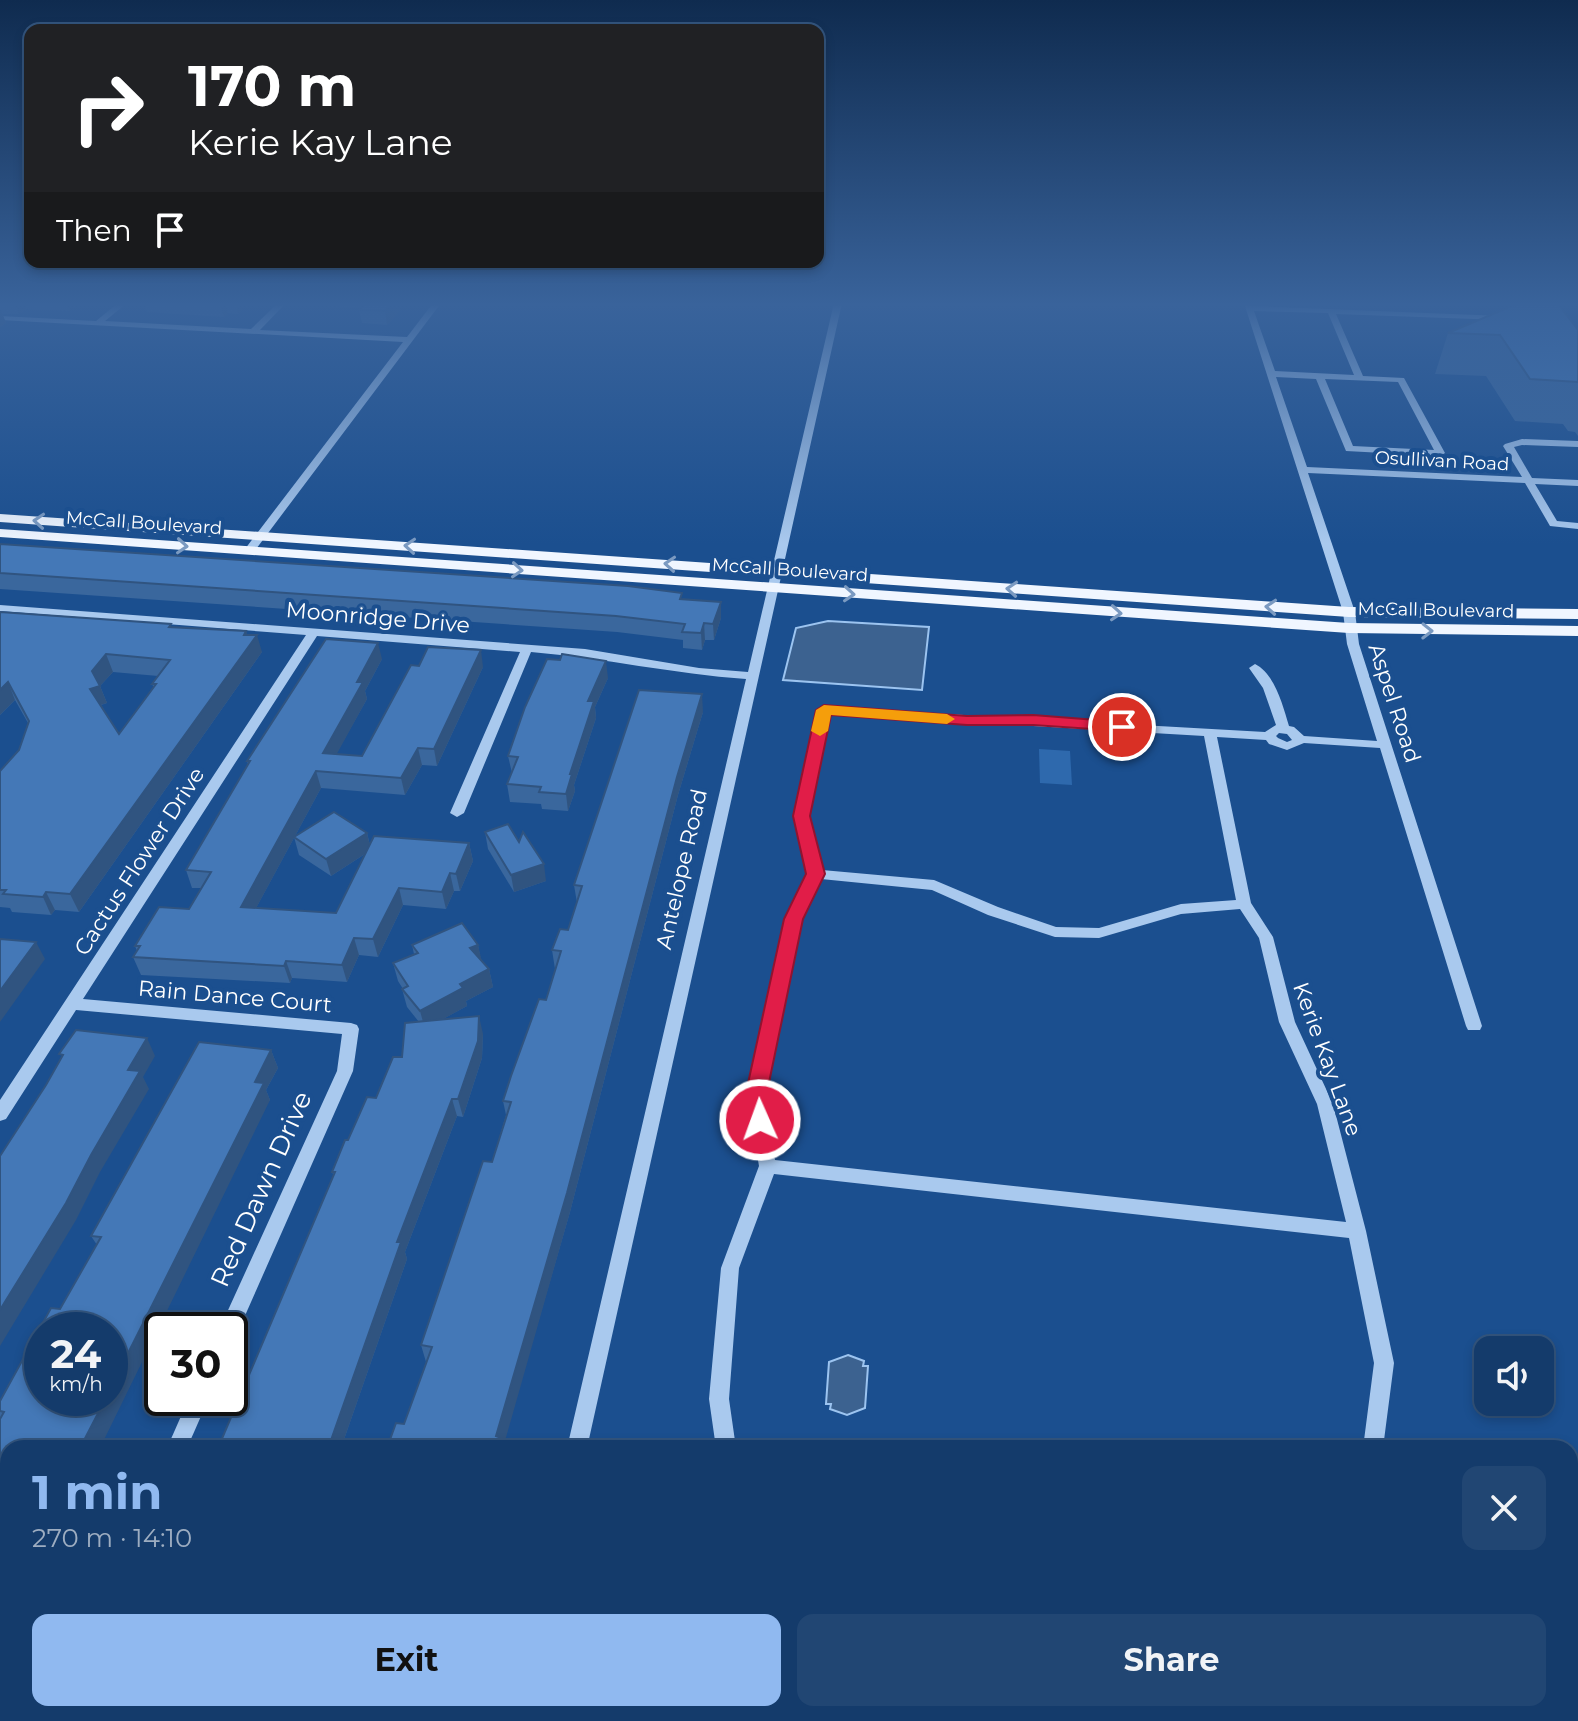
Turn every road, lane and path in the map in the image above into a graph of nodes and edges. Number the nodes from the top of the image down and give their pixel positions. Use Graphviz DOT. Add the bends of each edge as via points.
graph roads {
  1 [pos="375,383"];
  2 [pos="819,383"];
  3 [pos="1276,383"];
  4 [pos="1322,383"];
  5 [pos="1403,383"];
  6 [pos="1578,444"];
  7 [pos="1304,470"];
  8 [pos="1529,481"];
  9 [pos="1578,483"];
  10 [pos="0,518"];
  11 [pos="1578,526"];
  12 [pos="0,533"];
  13 [pos="260,536"];
  14 [pos="249,551"];
  15 [pos="773,580"];
  16 [pos="0,608"];
  17 [pos="1578,614"];
  18 [pos="1349,620"];
  19 [pos="1578,631"];
  20 [pos="314,632"];
  21 [pos="527,649"];
  22 [pos="1255,668"];
  23 [pos="751,676"];
  24 [pos="1283,728"];
  25 [pos="1210,733"];
  26 [pos="1270,736"];
  27 [pos="1299,739"];
  28 [pos="1386,745"];
  29 [pos="457,813"];
  30 [pos="816,874"];
  31 [pos="1244,904"];
  32 [pos="72,1004"];
  33 [pos="1474,1026"];
  34 [pos="345,1071"];
  35 [pos="0,1114"];
  36 [pos="768,1166"];
  37 [pos="1357,1231"];
  38 [pos="237,1312"];
  39 [pos="191,1416"];
  40 [pos="181,1440"];
  41 [pos="579,1440"];
  42 [pos="725,1440"];
  43 [pos="1374,1440"];
  1 -- 13 [label="street"];
  2 -- 15 [label="street, Antelope Road"];
  3 -- 7 [label="street, Aspel Road"];
  4 -- 5 [label="street" via="1349,449 1440,453"];
  6 -- 8 [label="street" via="1512,442 1510,452"];
  7 -- 8 [label="street, Osullivan Road"];
  7 -- 18 [label="street, Aspel Road"];
  8 -- 9 [label="street, Osullivan Road"];
  8 -- 11 [label="street" via="1554,524"];
  13 -- 10 [label="main road, McCall Boulevard, one-way"];
  12 -- 14 [label="main road, McCall Boulevard, one-way"];
  13 -- 14 [label="street"];
  15 -- 13 [label="main road, McCall Boulevard, one-way"];
  14 -- 15 [label="main road, McCall Boulevard, one-way"];
  15 -- 18 [label="main road, McCall Boulevard"];
  15 -- 23 [label="street, Antelope Road"];
  16 -- 20 [label="street, Moonridge Drive"];
  17 -- 18 [label="main road, McCall Boulevard"];
  18 -- 19 [label="main road, McCall Boulevard, one-way"];
  18 -- 28 [label="street, Aspel Road"];
  20 -- 21 [label="street, Moonridge Drive"];
  20 -- 32 [label="street, Cactus Flower Drive"];
  21 -- 23 [label="street, Moonridge Drive"];
  21 -- 29 [label="street"];
  22 -- 24 [label="street" via="1273,697"];
  23 -- 41 [label="street, Antelope Road"];
  24 -- 26 [label="street" via="1272,730"];
  24 -- 27 [label="street"];
  25 -- 26 [label="street"];
  25 -- 30 [label="street" via="824,710 802,816"];
  25 -- 31 [label="street, Kerie Kay Lane"];
  26 -- 27 [label="street" via="1287,746"];
  27 -- 28 [label="street"];
  28 -- 33 [label="street, Aspel Road"];
  30 -- 31 [label="street" via="934,885 1055,932 1099,933 1181,909"];
  30 -- 36 [label="street" via="794,919 755,1097"];
  31 -- 37 [label="street, Kerie Kay Lane" via="1266,937 1287,1022 1325,1104"];
  32 -- 34 [label="street, Rain Dance Court" via="351,1029"];
  32 -- 35 [label="street, Cactus Flower Drive"];
  34 -- 38 [label="street, Red Dawn Drive"];
  36 -- 37 [label="street"];
  36 -- 42 [label="street" via="730,1268 719,1399"];
  37 -- 43 [label="street, Kerie Kay Lane" via="1384,1363"];
  39 -- 40 [label="street"];
}
